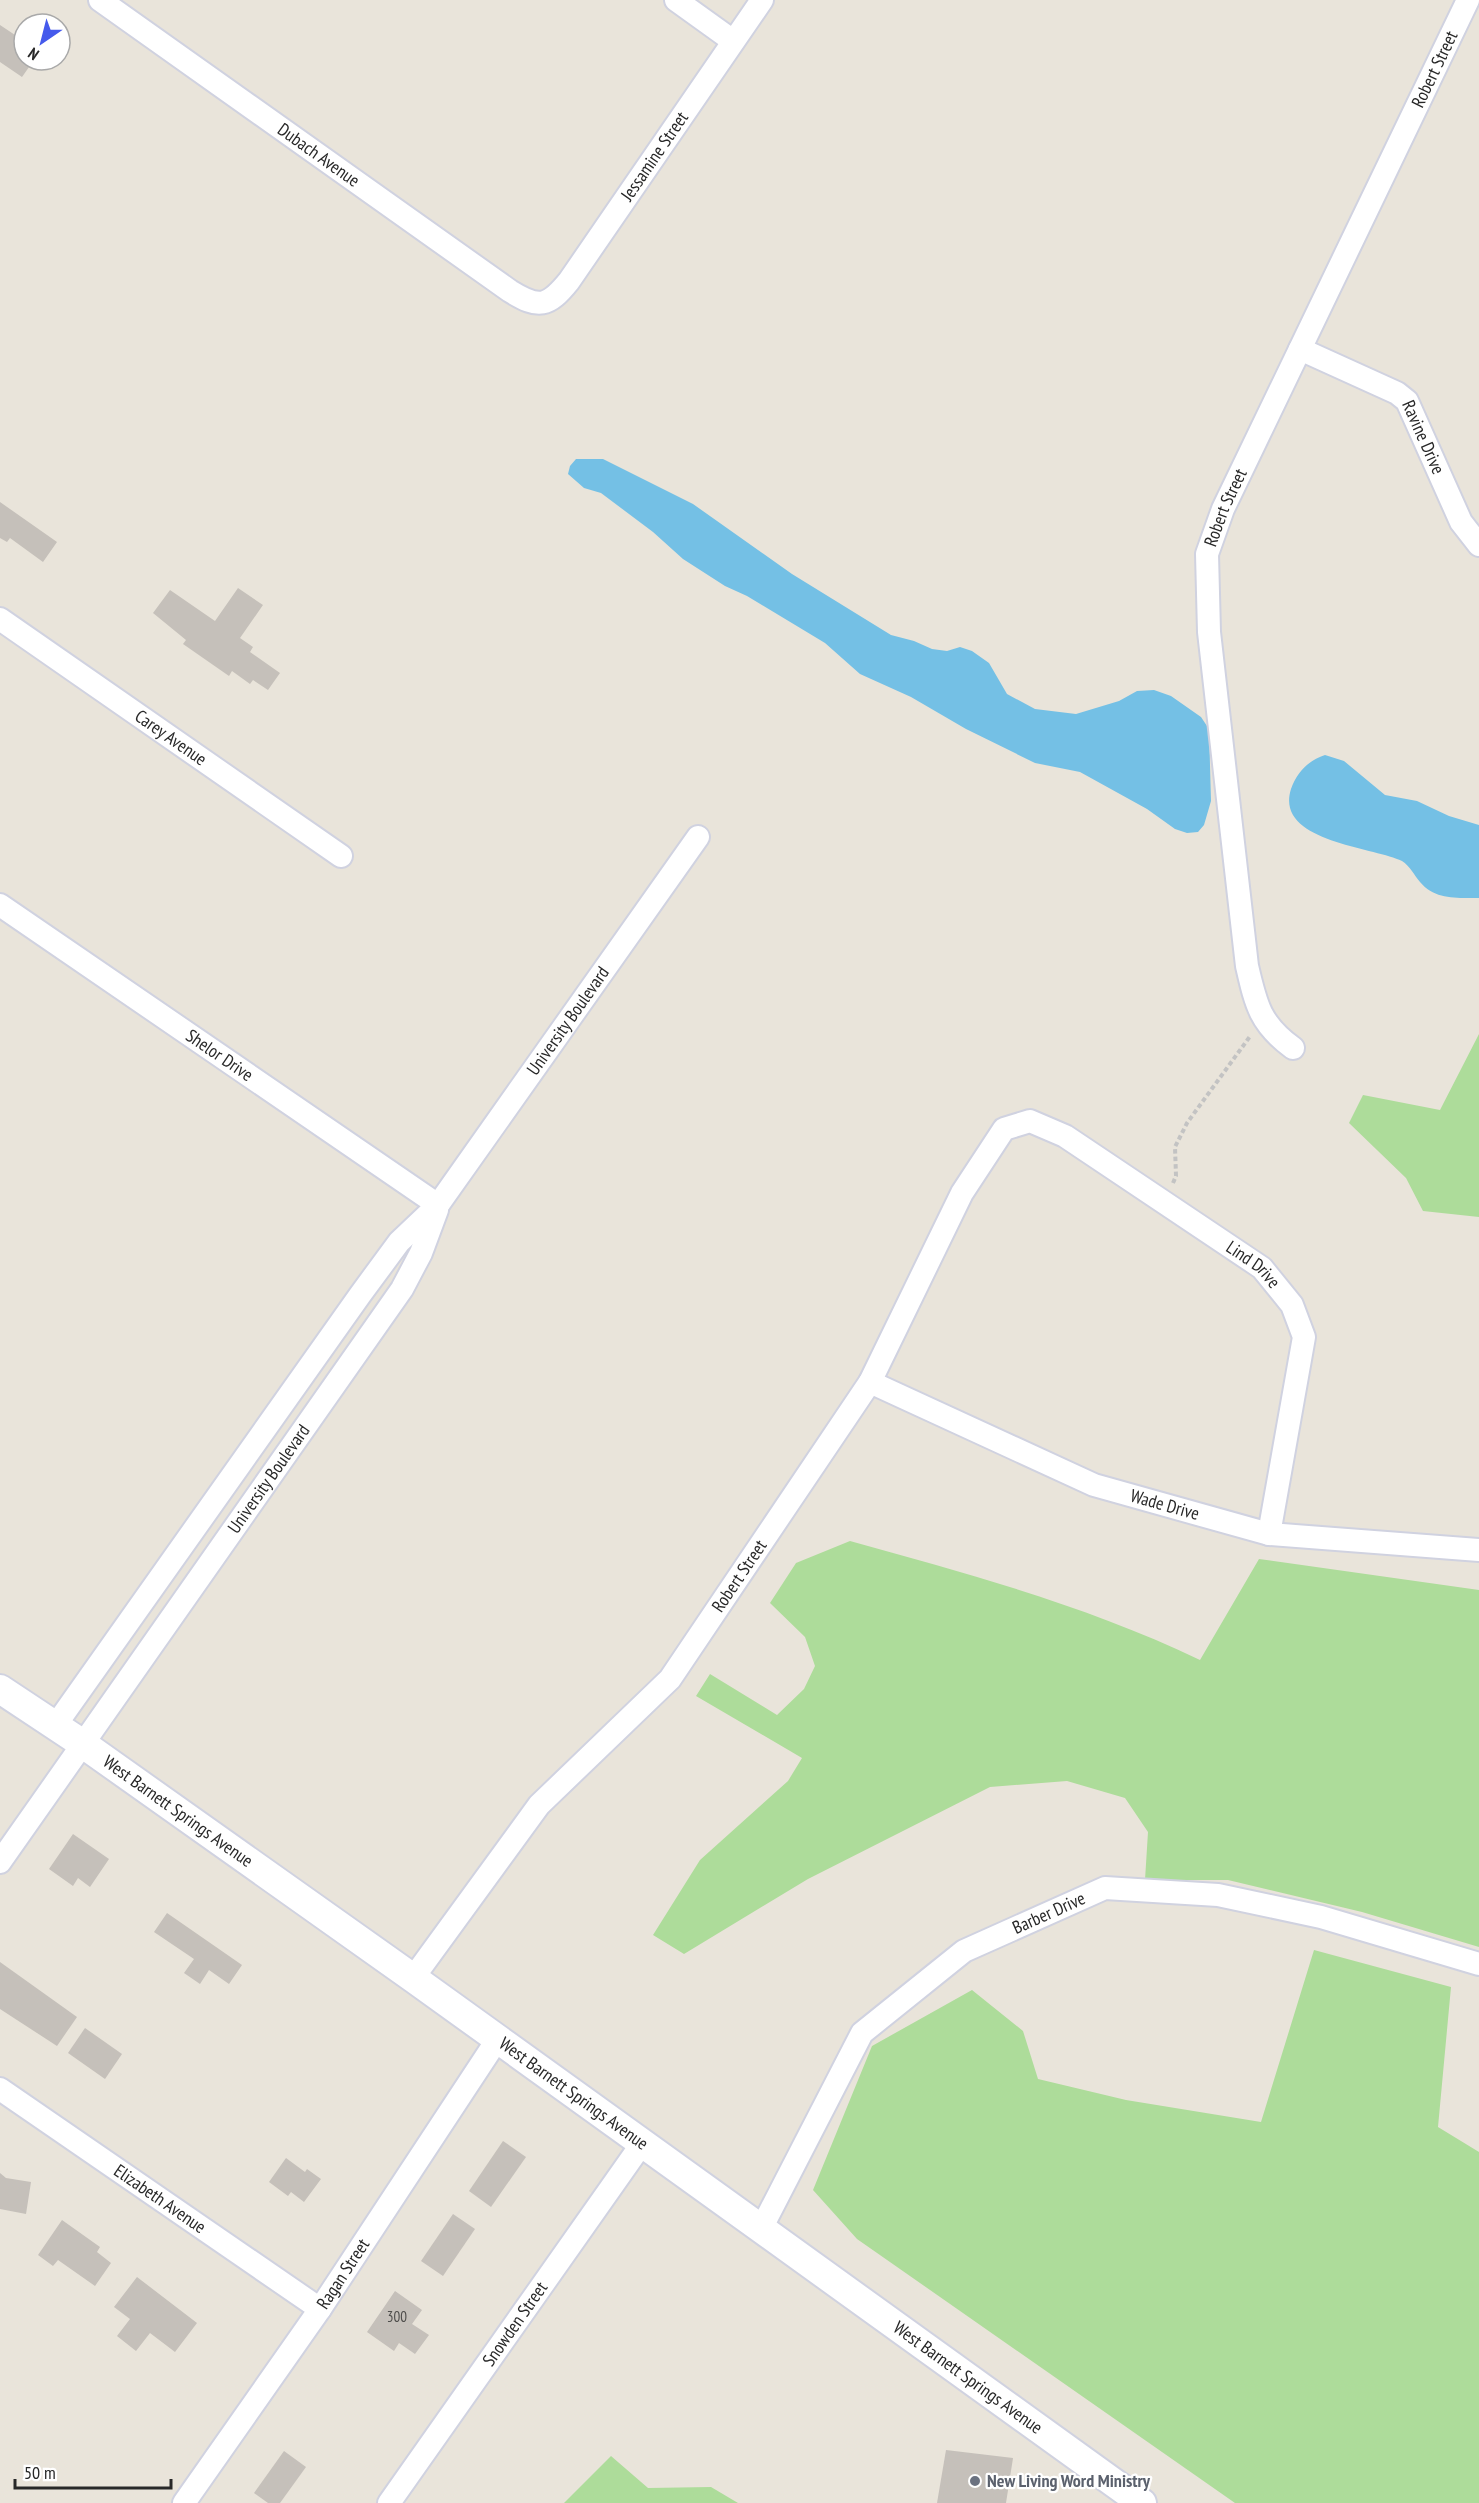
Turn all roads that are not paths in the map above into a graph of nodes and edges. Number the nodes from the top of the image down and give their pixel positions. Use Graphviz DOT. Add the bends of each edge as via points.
graph roads {
  1 [pos="100,0"];
  2 [pos="676,0"];
  3 [pos="762,0"];
  4 [pos="1468,0"];
  5 [pos="733,41"];
  6 [pos="543,304"];
  7 [pos="1300,349"];
  8 [pos="1479,545"];
  9 [pos="0,620"];
  10 [pos="698,837"];
  11 [pos="341,856"];
  12 [pos="0,905"];
  13 [pos="1293,1048"];
  14 [pos="1004,1129"];
  15 [pos="438,1205"];
  16 [pos="870,1382"];
  17 [pos="1269,1534"];
  18 [pos="1479,1550"];
  19 [pos="0,1689"];
  20 [pos="55,1726"];
  21 [pos="83,1744"];
  22 [pos="0,1862"];
  23 [pos="1479,1964"];
  24 [pos="413,1978"];
  25 [pos="497,2040"];
  26 [pos="0,2089"];
  27 [pos="641,2145"];
  28 [pos="762,2227"];
  29 [pos="320,2309"];
  30 [pos="184,2503"];
  31 [pos="389,2503"];
  32 [pos="1142,2503"];
  1 -- 6 [label="street, Dubach Avenue" via="510,291"];
  2 -- 5 [label="street"];
  3 -- 5 [label="street, Jessamine Street"];
  4 -- 7 [label="street, Robert Street"];
  5 -- 6 [label="street, Jessamine Street" via="568,281 551,301"];
  7 -- 8 [label="street, Ravine Drive" via="1407,401 1461,522"];
  7 -- 13 [label="street, Robert Street" via="1223,509 1208,554 1209,632 1247,966 1254,999 1263,1017 1272,1033"];
  9 -- 11 [label="street, Carey Avenue"];
  10 -- 15 [label="street, University Boulevard"];
  12 -- 15 [label="street, Shelor Drive"];
  14 -- 16 [label="street, Robert Street" via="962,1193"];
  14 -- 17 [label="street, Lind Drive" via="1030,1121 1065,1136 1262,1268 1292,1305 1304,1337"];
  15 -- 20 [label="street, University Boulevard" via="399,1242 366,1286"];
  15 -- 21 [label="street, University Boulevard" via="421,1254 402,1289"];
  16 -- 17 [label="street, Wade Drive" via="1094,1485"];
  16 -- 24 [label="street, Robert Street" via="670,1679 539,1805"];
  17 -- 18 [label="street, Wade Drive"];
  19 -- 20 [label="street, West Barnett Springs Avenue"];
  20 -- 21 [label="street, West Barnett Springs Avenue"];
  21 -- 22 [label="street, University Boulevard"];
  21 -- 24 [label="street, West Barnett Springs Avenue"];
  23 -- 28 [label="street, Barber Drive" via="1321,1917 1218,1895 1105,1888 964,1951 862,2033"];
  24 -- 25 [label="street, West Barnett Springs Avenue"];
  25 -- 27 [label="street, West Barnett Springs Avenue"];
  25 -- 29 [label="street, Ragan Street"];
  26 -- 29 [label="street, Elizabeth Avenue"];
  27 -- 28 [label="street, West Barnett Springs Avenue"];
  27 -- 31 [label="street, Snowden Street"];
  28 -- 32 [label="street, West Barnett Springs Avenue"];
  29 -- 30 [label="street, Ragan Street"];
}
